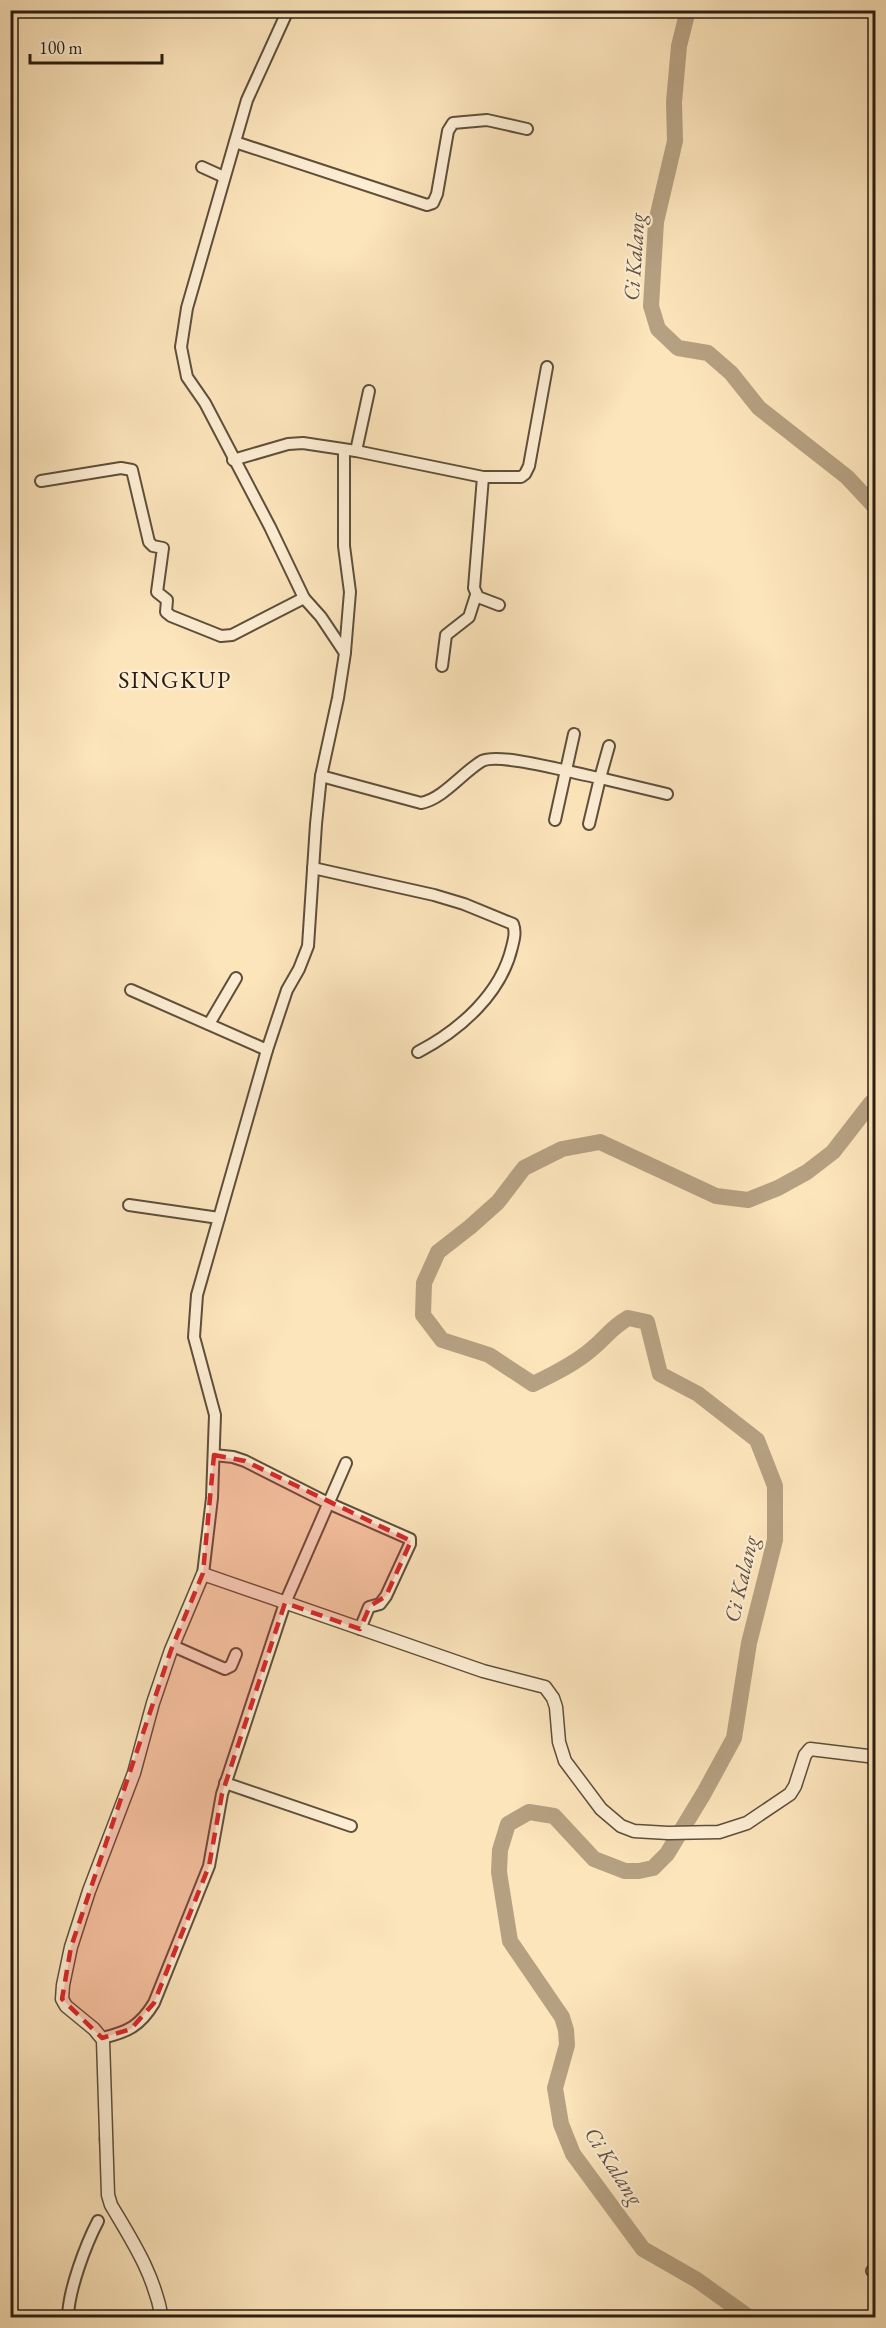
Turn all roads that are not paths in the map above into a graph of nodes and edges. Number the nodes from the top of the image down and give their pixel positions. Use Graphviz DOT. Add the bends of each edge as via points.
graph roads {
  1 [pos="288,10"];
  2 [pos="527,129"];
  3 [pos="235,142"];
  4 [pos="202,167"];
  5 [pos="224,177"];
  6 [pos="547,367"];
  7 [pos="369,391"];
  8 [pos="350,451"];
  9 [pos="233,460"];
  10 [pos="483,477"];
  11 [pos="41,481"];
  12 [pos="476,595"];
  13 [pos="304,598"];
  14 [pos="499,605"];
  15 [pos="345,652"];
  16 [pos="442,666"];
  17 [pos="574,734"];
  18 [pos="609,746"];
  19 [pos="565,772"];
  20 [pos="321,776"];
  21 [pos="600,778"];
  22 [pos="667,794"];
  23 [pos="555,820"];
  24 [pos="589,824"];
  25 [pos="313,868"];
  26 [pos="236,978"];
  27 [pos="131,990"];
  28 [pos="209,1024"];
  29 [pos="267,1050"];
  30 [pos="418,1052"];
  31 [pos="129,1205"];
  32 [pos="219,1218"];
  33 [pos="214,1455"];
  34 [pos="346,1463"];
  35 [pos="328,1503"];
  36 [pos="203,1574"];
  37 [pos="285,1603"];
  38 [pos="360,1629"];
  39 [pos="173,1646"];
  40 [pos="236,1654"];
  41 [pos="876,1757"];
  42 [pos="225,1783"];
  43 [pos="351,1826"];
  44 [pos="102,2038"];
  45 [pos="98,2221"];
  46 [pos="68,2318"];
  47 [pos="162,2318"];
  1 -- 3 [label="street" via="247,100"];
  2 -- 3 [label="street" via="487,120 453,123 448,131 437,194 433,203 427,205"];
  3 -- 5 [label="street"];
  4 -- 5 [label="street"];
  5 -- 9 [label="street" via="187,308 181,347 187,377 205,403"];
  6 -- 10 [label="street" via="528,471 516,478"];
  7 -- 8 [label="street"];
  8 -- 9 [label="street" via="296,443"];
  8 -- 10 [label="street"];
  8 -- 15 [label="street" via="344,546 350,592"];
  9 -- 13 [label="street"];
  10 -- 12 [label="street" via="474,578"];
  11 -- 13 [label="street" via="132,470 149,542 163,548 156,592 167,600 166,612 171,616 221,636 232,635"];
  12 -- 14 [label="street"];
  12 -- 16 [label="street" via="469,617 446,635"];
  13 -- 15 [label="street"];
  15 -- 20 [label="street"];
  17 -- 19 [label="street"];
  18 -- 21 [label="street"];
  19 -- 20 [label="street" via="502,758 488,759 433,799 421,803"];
  19 -- 21 [label="street"];
  19 -- 23 [label="street"];
  20 -- 25 [label="street"];
  21 -- 22 [label="street"];
  21 -- 24 [label="street"];
  25 -- 29 [label="street" via="308,946 287,990"];
  25 -- 30 [label="street" via="434,895 513,924 510,955 500,980 458,1027"];
  26 -- 28 [label="street"];
  27 -- 28 [label="street"];
  28 -- 29 [label="street"];
  29 -- 32 [label="street"];
  31 -- 32 [label="street"];
  32 -- 33 [label="street" via="197,1295 194,1322 197,1353 215,1415"];
  33 -- 35 [label="street" via="245,1461"];
  33 -- 36 [label="street"];
  34 -- 35 [label="street"];
  35 -- 37 [label="street"];
  35 -- 38 [label="street" via="411,1541 384,1599 369,1607"];
  36 -- 37 [label="street"];
  36 -- 39 [label="street"];
  37 -- 38 [label="street"];
  37 -- 42 [label="street"];
  38 -- 41 [label="street" via="483,1671 544,1687 556,1707 565,1761 601,1809 621,1826 634,1831 732,1830 786,1798 810,1749"];
  39 -- 40 [label="street" via="225,1669 231,1666"];
  39 -- 44 [label="street" via="134,1773 74,1936 63,1985 66,2006"];
  42 -- 43 [label="street"];
  42 -- 44 [label="street" via="209,1866 154,2002 131,2029"];
  44 -- 47 [label="street" via="108,2195 148,2268"];
  45 -- 46 [label="street" via="82,2260"];
}
